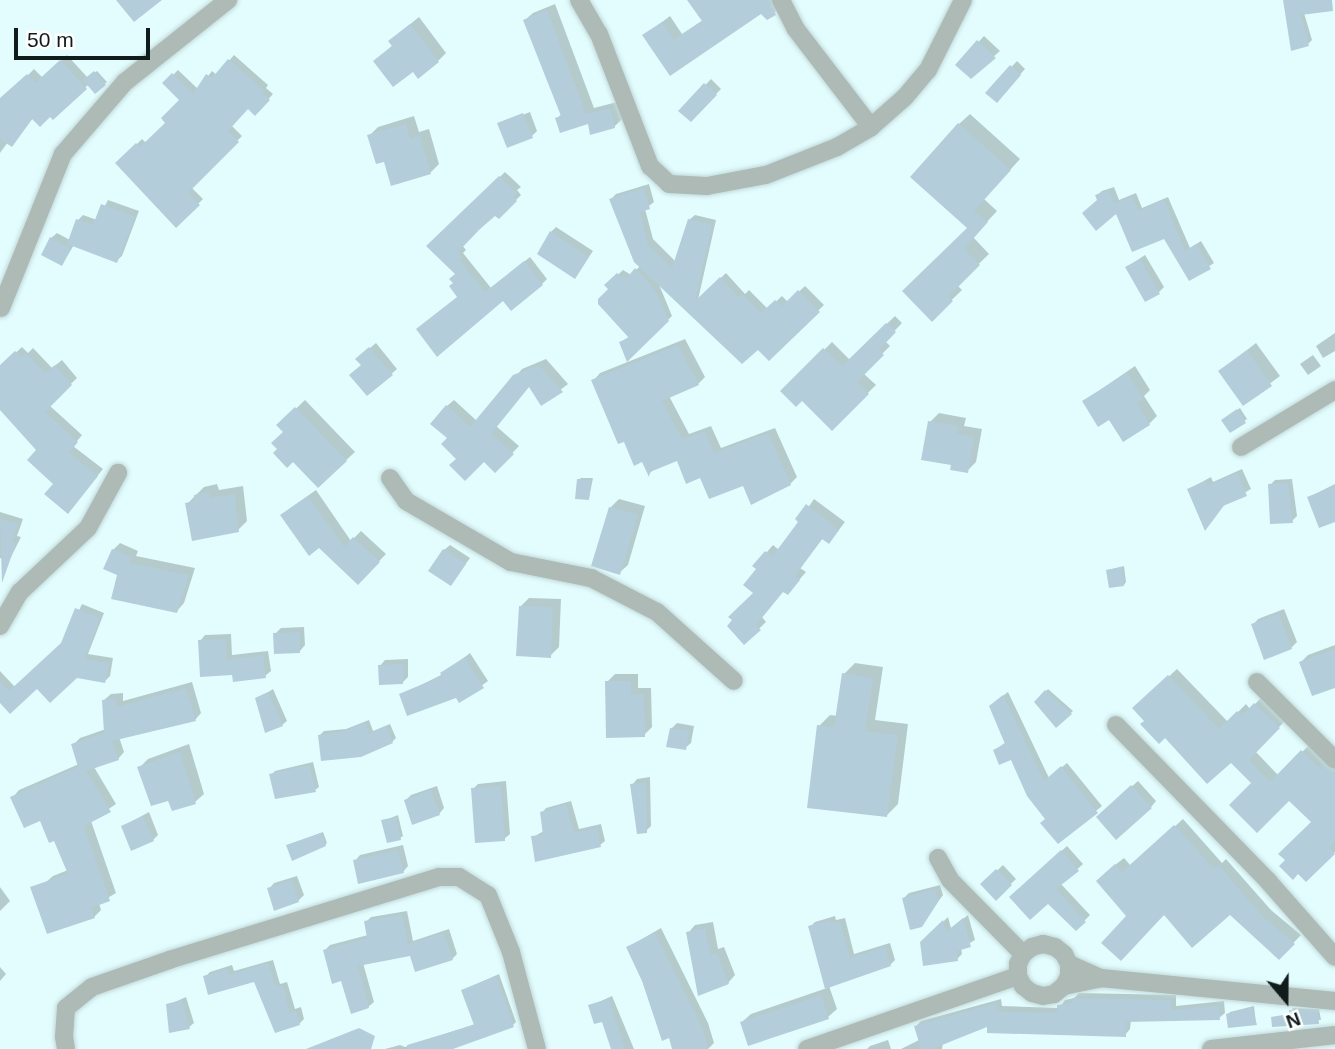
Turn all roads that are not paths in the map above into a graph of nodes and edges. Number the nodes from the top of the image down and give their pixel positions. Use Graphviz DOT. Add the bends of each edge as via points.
graph roads {
  1 [pos="228,0"];
  2 [pos="579,0"];
  3 [pos="781,0"];
  4 [pos="963,0"];
  5 [pos="871,127"];
  6 [pos="1,308"];
  7 [pos="1335,390"];
  8 [pos="1241,447"];
  9 [pos="118,473"];
  10 [pos="390,478"];
  11 [pos="0,626"];
  12 [pos="734,681"];
  13 [pos="1256,682"];
  14 [pos="1116,725"];
  15 [pos="1335,760"];
  16 [pos="938,858"];
  17 [pos="1023,954"];
  18 [pos="1335,957"];
  19 [pos="1069,964"];
  20 [pos="1018,976"];
  21 [pos="1101,978"];
  22 [pos="1064,986"];
  23 [pos="1335,1000"];
  24 [pos="1335,1035"];
  25 [pos="66,1049"];
  26 [pos="537,1049"];
  27 [pos="807,1049"];
  28 [pos="1212,1049"];
  1 -- 6 [label="street" via="125,82 63,154"];
  2 -- 5 [label="street" via="599,34 650,166 669,184 707,186 766,175 837,147"];
  3 -- 5 [label="street" via="795,27"];
  4 -- 5 [label="street" via="928,70"];
  7 -- 8 [label="street"];
  9 -- 11 [label="street" via="88,528 20,592"];
  10 -- 12 [label="street" via="406,501 511,562 591,578 657,611"];
  13 -- 15 [label="street"];
  14 -- 18 [label="street"];
  16 -- 17 [label="street" via="950,880"];
  17 -- 19 [label="street" via="1043,944 1055,947"];
  17 -- 20 [label="street"];
  19 -- 21 [label="street"];
  19 -- 22 [label="street"];
  20 -- 22 [label="street" via="1023,986 1043,996"];
  20 -- 27 [label="street"];
  21 -- 22 [label="street"];
  21 -- 23 [label="street"];
  24 -- 28 [label="street"];
  25 -- 26 [label="street" via="66,1008 92,988 439,877 459,877 488,895 511,952"];
}
